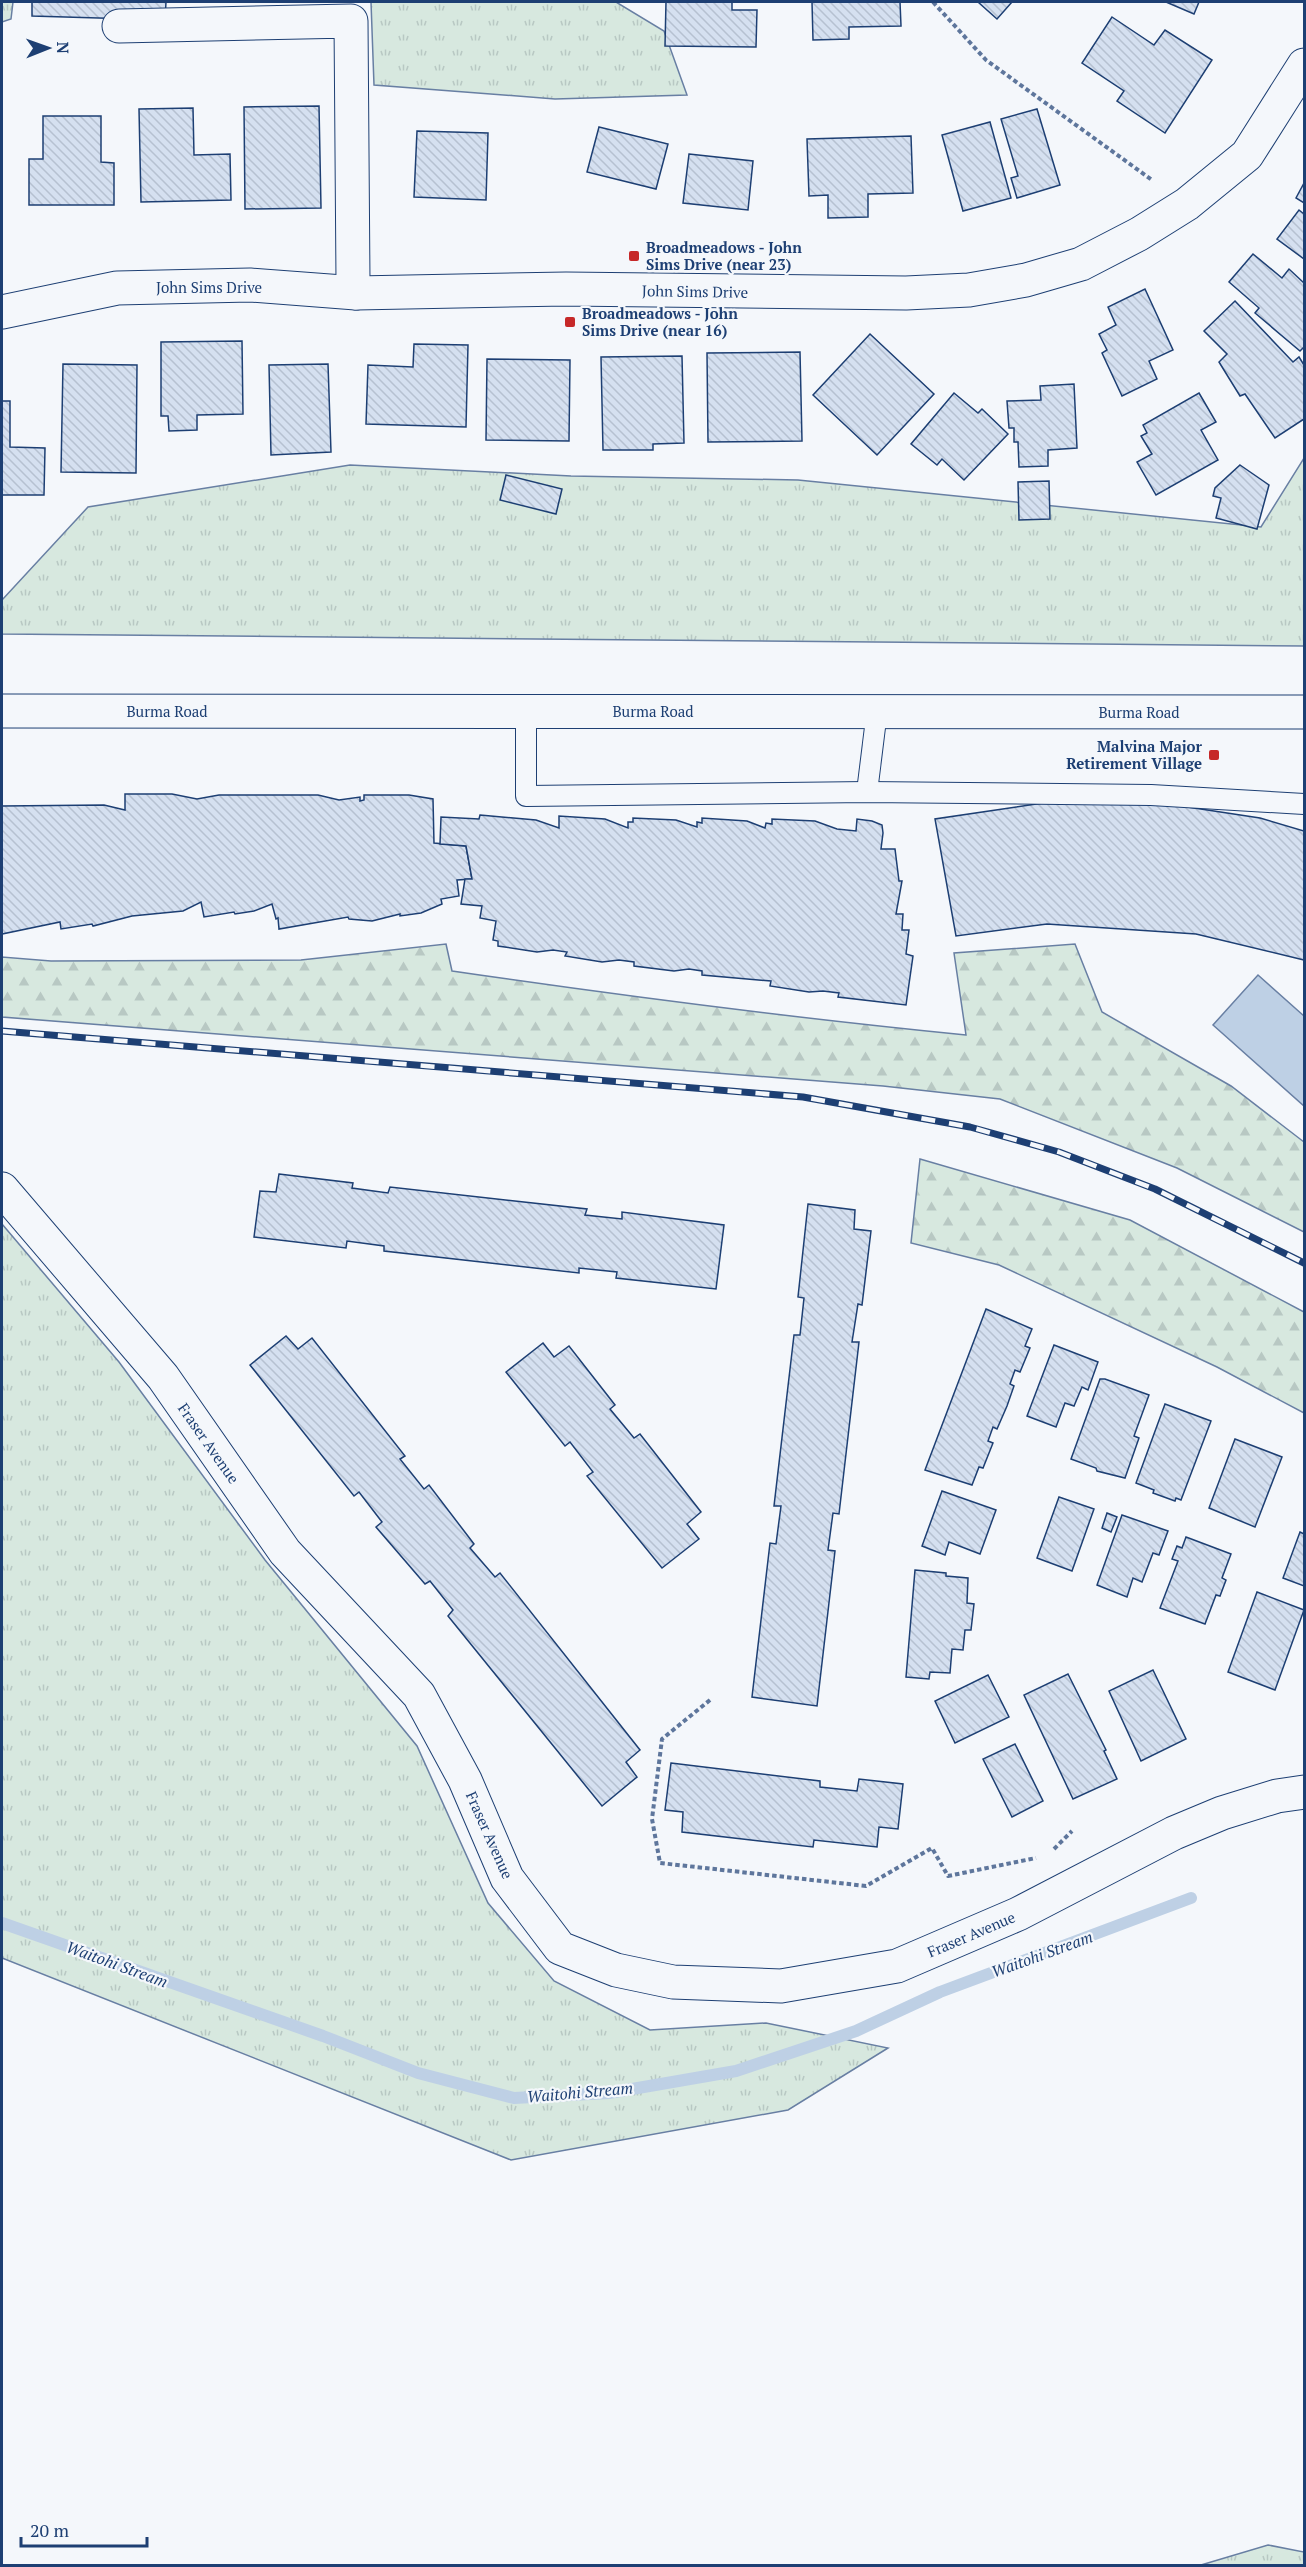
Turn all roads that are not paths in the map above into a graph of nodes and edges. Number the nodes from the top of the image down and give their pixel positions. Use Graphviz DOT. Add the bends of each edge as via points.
graph roads {
  1 [pos="119,26"];
  2 [pos="1303,71"];
  3 [pos="357,293"];
  4 [pos="2,312"];
  5 [pos="526,710"];
  6 [pos="2,711"];
  7 [pos="877,711"];
  8 [pos="1305,712"];
  9 [pos="867,792"];
  10 [pos="1305,804"];
  11 [pos="2,1189"];
  12 [pos="1305,1792"];
  1 -- 3 [label="street" via="351,21 353,281"];
  2 -- 3 [label="street, John Sims Drive" via="1247,155 1186,204 1081,264 1026,280 969,290 906,292"];
  3 -- 4 [label="street, John Sims Drive" via="250,285 117,288"];
  5 -- 6 [label="street, Burma Road"];
  5 -- 7 [label="street, Burma Road"];
  5 -- 9 [label="lane" via="526,796"];
  7 -- 8 [label="street, Burma Road"];
  7 -- 9 [label="lane"];
  9 -- 10 [label="lane" via="1151,795"];
  11 -- 12 [label="street, Fraser Avenue" via="163,1377 285,1552 419,1695 465,1780 507,1878 560,1948 616,1970 673,1982 781,1986 897,1966 1018,1914 1174,1833 1222,1813"];
}
